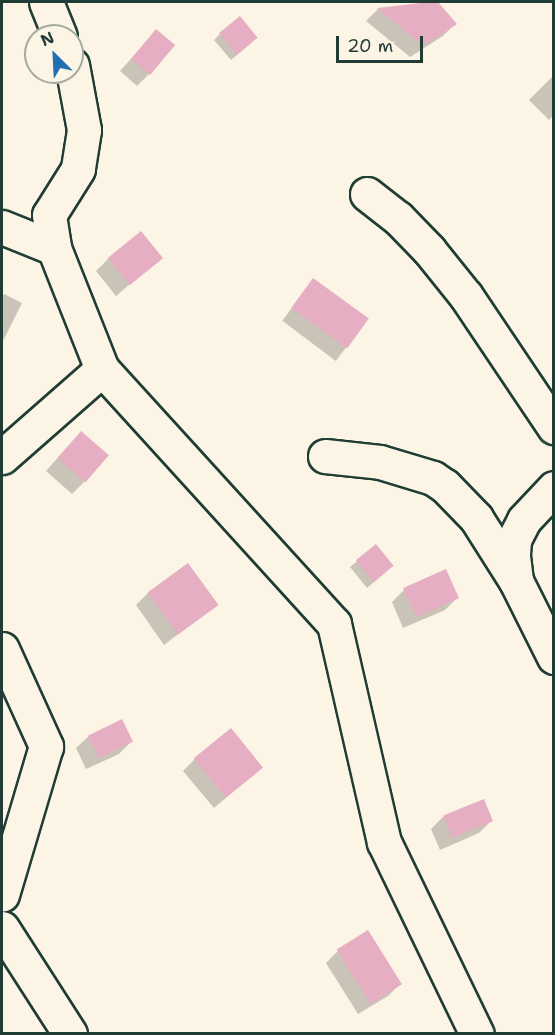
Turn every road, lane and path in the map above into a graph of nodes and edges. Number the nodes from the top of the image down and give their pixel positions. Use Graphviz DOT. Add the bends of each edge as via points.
graph roads {
  1 [pos="46,2"];
  2 [pos="55,24"];
  3 [pos="76,84"];
  4 [pos="367,194"];
  5 [pos="2,227"];
  6 [pos="54,248"];
  7 [pos="102,369"];
  8 [pos="554,427"];
  9 [pos="325,456"];
  10 [pos="2,457"];
  11 [pos="554,488"];
  12 [pos="516,581"];
  13 [pos="2,649"];
  14 [pos="554,657"];
  15 [pos="2,895"];
  16 [pos="2,928"];
  17 [pos="70,1034"];
  18 [pos="477,1034"];
  1 -- 2 [label="street"];
  3 -- 6 [label="street" via="84,130 78,169 49,215"];
  4 -- 8 [label="street" via="398,218 458,287"];
  5 -- 6 [label="street"];
  6 -- 7 [label="street"];
  7 -- 10 [label="street"];
  7 -- 18 [label="street" via="334,624 384,842"];
  9 -- 12 [label="street" via="380,462 433,478 476,518"];
  11 -- 12 [label="street" via="524,520 514,540"];
  12 -- 14 [label="street"];
  13 -- 15 [label="street" via="46,746"];
  16 -- 17 [label="street"];
}
